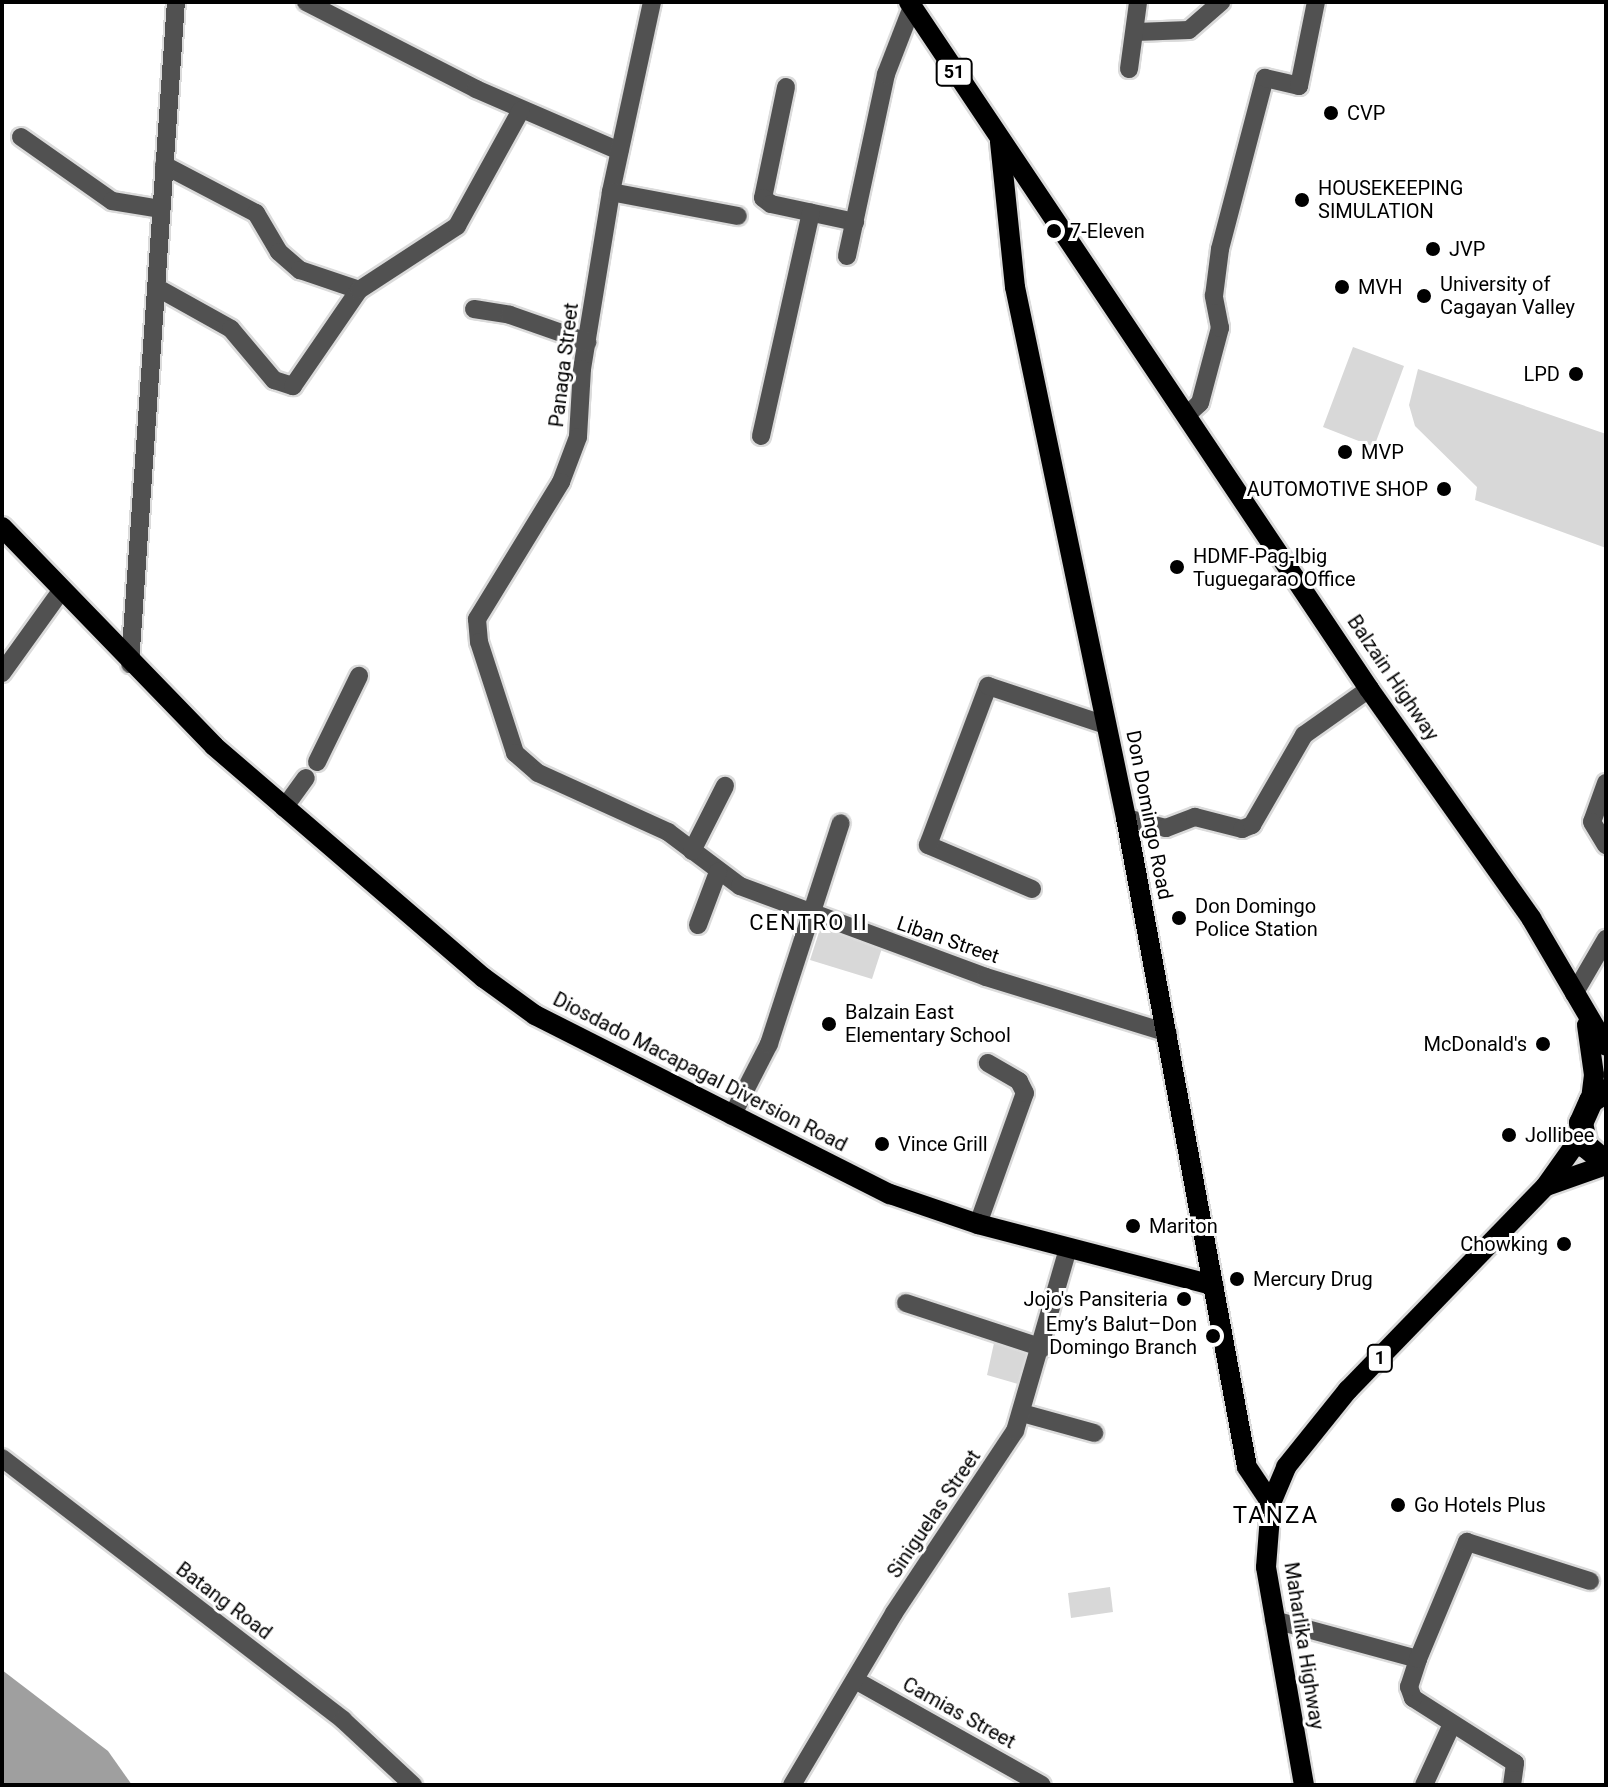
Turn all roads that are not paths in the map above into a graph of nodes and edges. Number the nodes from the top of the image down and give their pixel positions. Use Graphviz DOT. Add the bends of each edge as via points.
graph roads {
  1 [pos="176,2"];
  2 [pos="306,2"];
  3 [pos="652,2"];
  4 [pos="1138,2"];
  5 [pos="1221,2"];
  6 [pos="1316,2"];
  7 [pos="914,4"];
  8 [pos="1136,32"];
  9 [pos="1129,69"];
  10 [pos="786,87"];
  11 [pos="521,110"];
  12 [pos="21,137"];
  13 [pos="1005,138"];
  14 [pos="619,151"];
  15 [pos="164,165"];
  16 [pos="611,192"];
  17 [pos="161,209"];
  18 [pos="811,213"];
  19 [pos="738,216"];
  20 [pos="855,222"];
  21 [pos="847,256"];
  22 [pos="156,287"];
  23 [pos="359,290"];
  24 [pos="474,309"];
  25 [pos="587,342"];
  26 [pos="1188,414"];
  27 [pos="761,436"];
  28 [pos="2,527"];
  29 [pos="61,591"];
  30 [pos="130,664"];
  31 [pos="2,673"];
  32 [pos="359,676"];
  33 [pos="1369,689"];
  34 [pos="1106,725"];
  35 [pos="515,753"];
  36 [pos="317,762"];
  37 [pos="306,778"];
  38 [pos="1606,783"];
  39 [pos="725,786"];
  40 [pos="284,808"];
  41 [pos="1126,818"];
  42 [pos="841,823"];
  43 [pos="1606,845"];
  44 [pos="692,851"];
  45 [pos="718,872"];
  46 [pos="1032,889"];
  47 [pos="810,914"];
  48 [pos="698,925"];
  49 [pos="1606,939"];
  50 [pos="1574,994"];
  51 [pos="1584,1014"];
  52 [pos="1168,1033"];
  53 [pos="1606,1046"];
  54 [pos="988,1063"];
  55 [pos="1598,1096"];
  56 [pos="732,1116"];
  57 [pos="1582,1135"];
  58 [pos="1606,1164"];
  59 [pos="1545,1187"];
  60 [pos="978,1224"];
  61 [pos="1068,1248"];
  62 [pos="1213,1285"];
  63 [pos="906,1303"];
  64 [pos="1043,1348"];
  65 [pos="1022,1413"];
  66 [pos="1094,1433"];
  67 [pos="2,1458"];
  68 [pos="1271,1503"];
  69 [pos="1590,1581"];
  70 [pos="1274,1620"];
  71 [pos="1418,1659"];
  72 [pos="855,1680"];
  73 [pos="1452,1724"];
  74 [pos="413,1785"];
  75 [pos="792,1785"];
  76 [pos="1042,1785"];
  77 [pos="1304,1785"];
  78 [pos="1424,1785"];
  79 [pos="1512,1785"];
  1 -- 15 [label="street"];
  2 -- 11 [label="street"];
  3 -- 14 [label="street, Panaga Street"];
  4 -- 8 [label="street"];
  5 -- 8 [label="street" via="1189,30"];
  6 -- 26 [label="street" via="1299,86 1265,78 1220,249 1214,296 1220,328 1200,403"];
  7 -- 13 [label="main road, Balzain Highway / 51"];
  7 -- 20 [label="street" via="886,74"];
  8 -- 9 [label="street"];
  10 -- 18 [label="street" via="762,195 771,204"];
  11 -- 14 [label="street"];
  11 -- 23 [label="street" via="457,226"];
  12 -- 17 [label="street" via="112,201"];
  13 -- 26 [label="main road, Balzain Highway / 51"];
  13 -- 34 [label="main road, Don Domingo Road" via="1015,287"];
  14 -- 16 [label="street, Panaga Street"];
  15 -- 17 [label="street"];
  15 -- 23 [label="street" via="256,213 279,252 300,270"];
  16 -- 19 [label="street"];
  16 -- 25 [label="street, Panaga Street"];
  17 -- 22 [label="street"];
  18 -- 20 [label="street"];
  18 -- 27 [label="street"];
  20 -- 21 [label="street"];
  22 -- 23 [label="street" via="231,329 274,380 287,387 306,375"];
  22 -- 30 [label="street"];
  24 -- 25 [label="street" via="510,315"];
  25 -- 35 [label="street, Panaga Street" via="581,421 572,457 477,619 479,642"];
  26 -- 33 [label="main road, Balzain Highway / 51"];
  28 -- 29 [label="main road, Diosdado Macapagal Diversion Road"];
  29 -- 30 [label="main road, Diosdado Macapagal Diversion Road"];
  29 -- 31 [label="street"];
  30 -- 40 [label="main road, Diosdado Macapagal Diversion Road"];
  32 -- 36 [label="street"];
  33 -- 41 [label="street" via="1304,735 1252,825 1242,829 1195,817 1166,828"];
  33 -- 50 [label="main road, Balzain Highway / 51" via="1535,925"];
  34 -- 41 [label="main road, Don Domingo Road"];
  34 -- 46 [label="street" via="988,686 928,845"];
  35 -- 44 [label="street, Liban Street" via="538,773 647,821"];
  37 -- 40 [label="street"];
  38 -- 43 [label="street" via="1592,822"];
  39 -- 44 [label="street"];
  40 -- 56 [label="main road, Diosdado Macapagal Diversion Road" via="535,1015"];
  41 -- 52 [label="main road, Don Domingo Road"];
  42 -- 47 [label="street"];
  44 -- 45 [label="street, Liban Street"];
  45 -- 47 [label="street, Liban Street"];
  45 -- 48 [label="street"];
  47 -- 52 [label="street, Liban Street" via="986,977"];
  47 -- 56 [label="street" via="769,1044"];
  49 -- 50 [label="street"];
  50 -- 51 [label="main road, Balzain Highway / 51"];
  51 -- 53 [label="main road, 51"];
  51 -- 55 [label="main road, 51"];
  52 -- 62 [label="main road, Don Domingo Road"];
  54 -- 60 [label="street" via="1019,1081 1025,1093"];
  55 -- 57 [label="highway, 1" via="1583,1115"];
  56 -- 60 [label="main road, Diosdado Macapagal Diversion Road" via="890,1194"];
  57 -- 58 [label="highway, 1" via="1590,1151"];
  57 -- 59 [label="main road, Maharlika Highway / 1"];
  58 -- 59 [label="main road, Maharlika Highway / 1"];
  59 -- 68 [label="main road, Maharlika Highway / 1" via="1306,1436"];
  60 -- 61 [label="main road, Diosdado Macapagal Diversion Road"];
  61 -- 62 [label="main road, Diosdado Macapagal Diversion Road"];
  61 -- 64 [label="street, Siniguelas Street"];
  62 -- 68 [label="main road, Don Domingo Road" via="1247,1467"];
  63 -- 64 [label="street"];
  64 -- 65 [label="street, Siniguelas Street"];
  65 -- 66 [label="street"];
  65 -- 72 [label="street, Siniguelas Street"];
  67 -- 74 [label="street, Batang Road" via="343,1720"];
  68 -- 70 [label="main road, Maharlika Highway / 1" via="1265,1549"];
  69 -- 71 [label="street" via="1467,1542"];
  70 -- 71 [label="street"];
  70 -- 77 [label="main road, Maharlika Highway / 1"];
  71 -- 73 [label="street" via="1410,1692 1418,1704"];
  72 -- 75 [label="street, Siniguelas Street"];
  72 -- 76 [label="street, Camias Street"];
  73 -- 78 [label="street"];
  73 -- 79 [label="street" via="1515,1763"];
}
